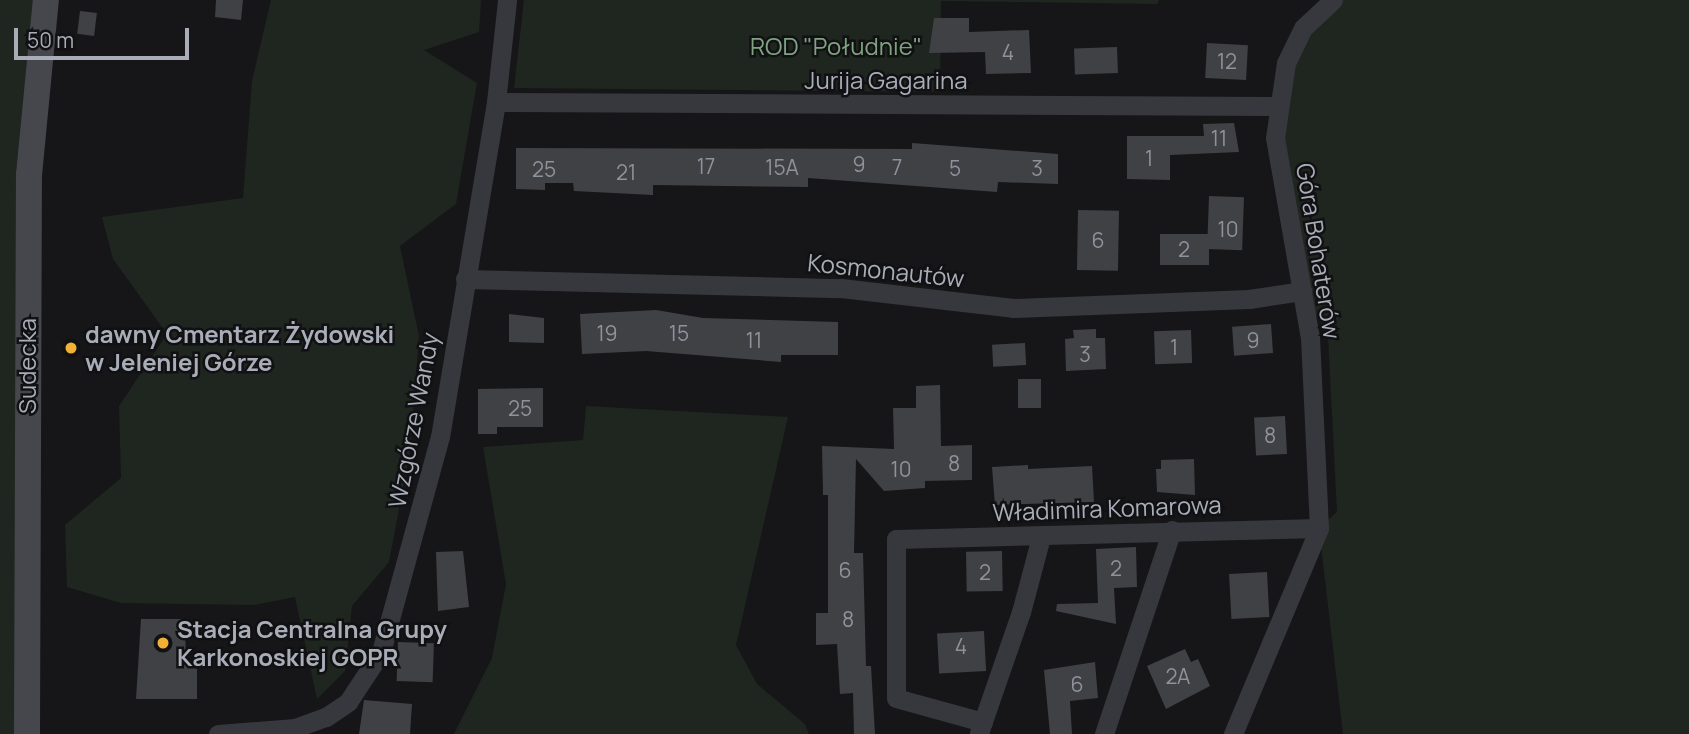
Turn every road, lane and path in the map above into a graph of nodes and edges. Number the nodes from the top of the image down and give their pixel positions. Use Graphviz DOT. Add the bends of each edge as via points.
graph roads {
  1 [pos="46,0"];
  2 [pos="507,0"];
  3 [pos="1334,0"];
  4 [pos="496,102"];
  5 [pos="1276,106"];
  6 [pos="465,279"];
  7 [pos="1302,291"];
  8 [pos="1319,528"];
  9 [pos="1172,530"];
  10 [pos="1041,537"];
  11 [pos="981,728"];
  12 [pos="27,734"];
  13 [pos="218,734"];
  14 [pos="1104,734"];
  15 [pos="1233,734"];
  1 -- 12 [label="street, Sudecka" via="29,175"];
  2 -- 4 [label="street, Wzgórze Wandy"];
  3 -- 5 [label="street, Góra Bohaterów" via="1303,28 1286,64"];
  4 -- 5 [label="street, Jurija Gagarina"];
  4 -- 6 [label="street, Wzgórze Wandy"];
  5 -- 7 [label="street, Góra Bohaterów" via="1275,138"];
  6 -- 7 [label="street, Kosmonautów" via="841,288 1013,308 1249,299"];
  6 -- 13 [label="street, Wzgórze Wandy" via="440,437 381,652 348,702 326,718 295,728"];
  7 -- 8 [label="street, Góra Bohaterów" via="1318,447"];
  8 -- 9 [label="street, Władimira Komarowa"];
  8 -- 15 [label="street"];
  9 -- 10 [label="street, Władimira Komarowa"];
  9 -- 14 [label="street"];
  10 -- 11 [label="street"];
  10 -- 11 [label="street, Władimira Komarowa" via="896,539 897,698"];
}
